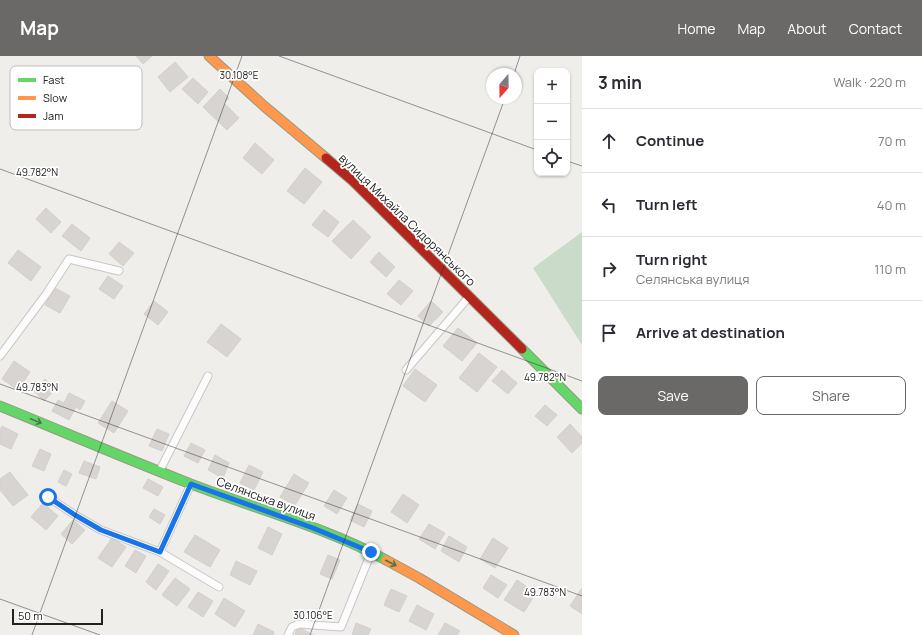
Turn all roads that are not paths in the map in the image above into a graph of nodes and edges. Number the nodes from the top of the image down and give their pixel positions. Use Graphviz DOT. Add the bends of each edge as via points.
graph roads {
  1 [pos="209,56"];
  2 [pos="119,271"];
  3 [pos="469,296"];
  4 [pos="0,356"];
  5 [pos="406,370"];
  6 [pos="208,376"];
  7 [pos="0,406"];
  8 [pos="582,409"];
  9 [pos="160,470"];
  10 [pos="191,484"];
  11 [pos="48,497"];
  12 [pos="160,552"];
  13 [pos="371,552"];
  14 [pos="219,587"];
  15 [pos="288,635"];
  16 [pos="514,635"];
  1 -- 3 [label="main road, вулиця Михайла Сидорянського" via="353,181"];
  2 -- 4 [label="lane" via="69,259"];
  3 -- 5 [label="lane"];
  3 -- 8 [label="main road, вулиця Михайла Сидорянського"];
  6 -- 9 [label="lane"];
  7 -- 9 [label="main road, Селянська вулиця, one-way"];
  9 -- 10 [label="main road, Селянська вулиця"];
  10 -- 12 [label="lane"];
  10 -- 13 [label="main road, Селянська вулиця"];
  11 -- 12 [label="lane" via="101,530"];
  12 -- 14 [label="lane"];
  13 -- 15 [label="lane" via="341,627 299,624 292,627"];
  13 -- 16 [label="main road, Селянська вулиця, one-way"];
}
